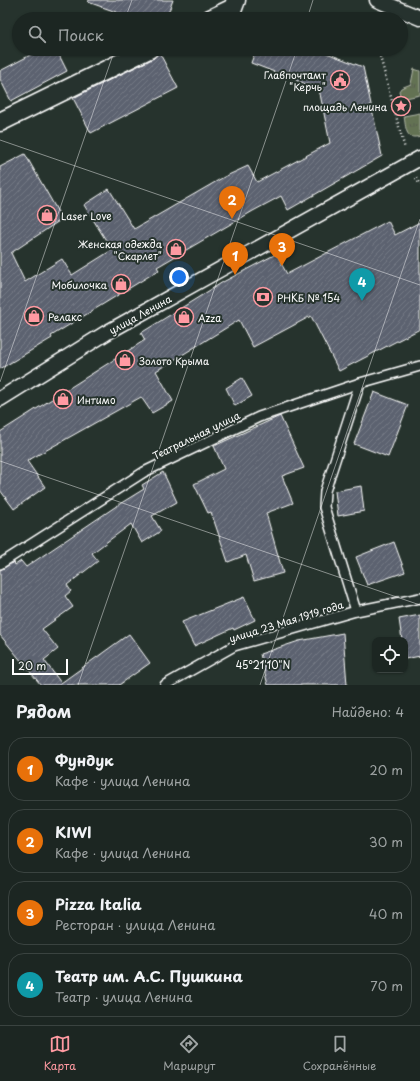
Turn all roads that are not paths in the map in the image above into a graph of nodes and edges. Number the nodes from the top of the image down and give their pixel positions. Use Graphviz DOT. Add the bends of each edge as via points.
graph roads {
  1 [pos="236,0"];
  2 [pos="376,0"];
  3 [pos="225,12"];
  4 [pos="405,12"];
  5 [pos="408,13"];
  6 [pos="420,18"];
  7 [pos="135,56"];
  8 [pos="0,122"];
  9 [pos="415,161"];
  10 [pos="420,366"];
  11 [pos="360,383"];
  12 [pos="0,399"];
  13 [pos="0,564"];
  14 [pos="420,598"];
  15 [pos="356,611"];
  16 [pos="165,685"];
  1 -- 3 [label="street" via="233,8"];
  2 -- 4 [label="street"];
  5 -- 6 [label="street"];
  7 -- 8 [label="street"];
  9 -- 12 [label="street, улица Ленина" via="106,333"];
  10 -- 11 [label="lane, Театральная улица"];
  11 -- 13 [label="lane, Театральная улица" via="259,416 144,472"];
  11 -- 15 [label="lane" via="326,491 324,507"];
  14 -- 15 [label="lane, улица 23 Мая 1919 года"];
  15 -- 16 [label="lane, улица 23 Мая 1919 года" via="234,646"];
}
